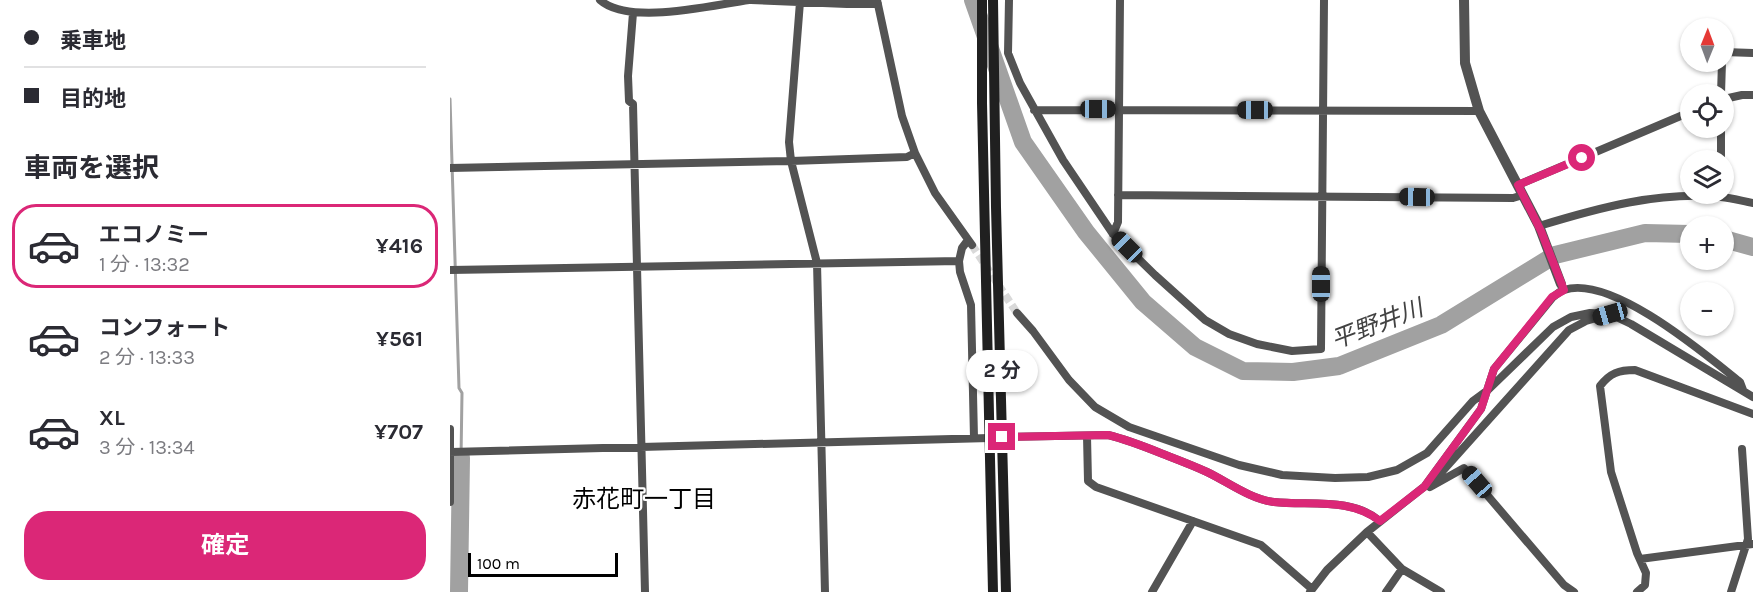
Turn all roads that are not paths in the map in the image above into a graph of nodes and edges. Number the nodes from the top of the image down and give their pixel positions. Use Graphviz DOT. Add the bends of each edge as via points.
graph roads {
  1 [pos="600,0"];
  2 [pos="750,0"];
  3 [pos="982,0"];
  4 [pos="993,0"];
  5 [pos="1009,0"];
  6 [pos="1120,0"];
  7 [pos="1324,0"];
  8 [pos="1464,0"];
  9 [pos="800,2"];
  10 [pos="877,2"];
  11 [pos="633,13"];
  12 [pos="1734,52"];
  13 [pos="1753,53"];
  14 [pos="1753,95"];
  15 [pos="1734,97"];
  16 [pos="1119,109"];
  17 [pos="1034,110"];
  18 [pos="1322,111"];
  19 [pos="1479,111"];
  20 [pos="1680,117"];
  21 [pos="915,153"];
  22 [pos="791,161"];
  23 [pos="634,164"];
  24 [pos="450,168"];
  25 [pos="1520,190"];
  26 [pos="1118,195"];
  27 [pos="1322,196"];
  28 [pos="1680,197"];
  29 [pos="1734,198"];
  30 [pos="1753,203"];
  31 [pos="1540,229"];
  32 [pos="1113,234"];
  33 [pos="959,261"];
  34 [pos="817,263"];
  35 [pos="637,266"];
  36 [pos="450,270"];
  37 [pos="1563,287"];
  38 [pos="1017,313"];
  39 [pos="1610,314"];
  40 [pos="1488,390"];
  41 [pos="1744,392"];
  42 [pos="1753,397"];
  43 [pos="1753,414"];
  44 [pos="450,429"];
  45 [pos="1087,436"];
  46 [pos="1002,437"];
  47 [pos="974,438"];
  48 [pos="990,438"];
  49 [pos="822,442"];
  50 [pos="641,447"];
  51 [pos="1742,449"];
  52 [pos="452,451"];
  53 [pos="1424,487"];
  54 [pos="450,502"];
  55 [pos="1193,520"];
  56 [pos="1380,521"];
  57 [pos="1367,532"];
  58 [pos="1750,544"];
  59 [pos="1640,559"];
  60 [pos="1402,569"];
  61 [pos="1311,591"];
  62 [pos="645,592"];
  63 [pos="825,592"];
  64 [pos="993,592"];
  65 [pos="1006,592"];
  66 [pos="1152,592"];
  67 [pos="1386,592"];
  68 [pos="1441,592"];
  69 [pos="1574,592"];
  70 [pos="1637,592"];
  71 [pos="1731,592"];
  1 -- 11 [label="street"];
  2 -- 9 [label="street"];
  2 -- 11 [label="street"];
  3 -- 48 [label="main road"];
  4 -- 46 [label="main road"];
  5 -- 17 [label="street" via="1008,53"];
  6 -- 16 [label="street"];
  7 -- 18 [label="street"];
  8 -- 19 [label="street" via="1465,63"];
  9 -- 10 [label="street"];
  9 -- 22 [label="street" via="792,87"];
  10 -- 21 [label="street" via="902,116"];
  11 -- 23 [label="street" via="628,76 629,101 633,104"];
  12 -- 13 [label="street"];
  14 -- 15 [label="street"];
  16 -- 17 [label="street"];
  16 -- 18 [label="street"];
  16 -- 26 [label="street"];
  17 -- 32 [label="street"];
  18 -- 19 [label="street"];
  18 -- 27 [label="street"];
  19 -- 25 [label="street"];
  20 -- 25 [label="street"];
  21 -- 22 [label="street" via="907,157"];
  21 -- 33 [label="street" via="935,193 970,243 962,248"];
  22 -- 23 [label="street"];
  22 -- 34 [label="street"];
  23 -- 24 [label="street"];
  23 -- 35 [label="street"];
  25 -- 27 [label="street" via="1513,198"];
  25 -- 31 [label="street"];
  26 -- 27 [label="street"];
  26 -- 32 [label="street" via="1118,222"];
  27 -- 32 [label="street" via="1321,349 1292,351 1229,334 1205,320"];
  28 -- 31 [label="street" via="1622,203"];
  29 -- 30 [label="street"];
  31 -- 37 [label="street"];
  33 -- 34 [label="street"];
  33 -- 47 [label="street" via="971,305"];
  34 -- 35 [label="street"];
  34 -- 49 [label="street"];
  35 -- 36 [label="street"];
  35 -- 50 [label="street"];
  37 -- 40 [label="street" via="1494,369"];
  37 -- 41 [label="street" via="1602,292 1648,314 1740,382"];
  38 -- 40 [label="street" via="1095,407 1129,427 1163,440 1282,475 1368,477 1397,470 1427,453 1473,401"];
  39 -- 40 [label="street" via="1571,317 1553,327"];
  39 -- 41 [label="street"];
  39 -- 53 [label="street" via="1569,330"];
  40 -- 53 [label="street" via="1481,409"];
  41 -- 42 [label="street"];
  43 -- 59 [label="street" via="1635,370 1607,377 1600,386 1611,472"];
  44 -- 52 [label="street"];
  45 -- 46 [label="street"];
  45 -- 55 [label="street" via="1088,481"];
  45 -- 56 [label="street" via="1123,439 1273,502 1326,503 1359,509"];
  46 -- 65 [label="main road"];
  47 -- 48 [label="street"];
  47 -- 49 [label="street"];
  48 -- 64 [label="main road"];
  49 -- 50 [label="street"];
  49 -- 63 [label="street"];
  50 -- 52 [label="street"];
  50 -- 62 [label="street"];
  51 -- 58 [label="street"];
  52 -- 54 [label="street"];
  53 -- 56 [label="street"];
  53 -- 69 [label="street" via="1464,468"];
  55 -- 61 [label="street" via="1261,545"];
  55 -- 66 [label="street"];
  56 -- 57 [label="street"];
  57 -- 60 [label="street"];
  57 -- 61 [label="street"];
  58 -- 59 [label="street"];
  58 -- 71 [label="street"];
  59 -- 70 [label="street" via="1646,573 1645,585"];
  60 -- 67 [label="street"];
  60 -- 68 [label="street"];
}
